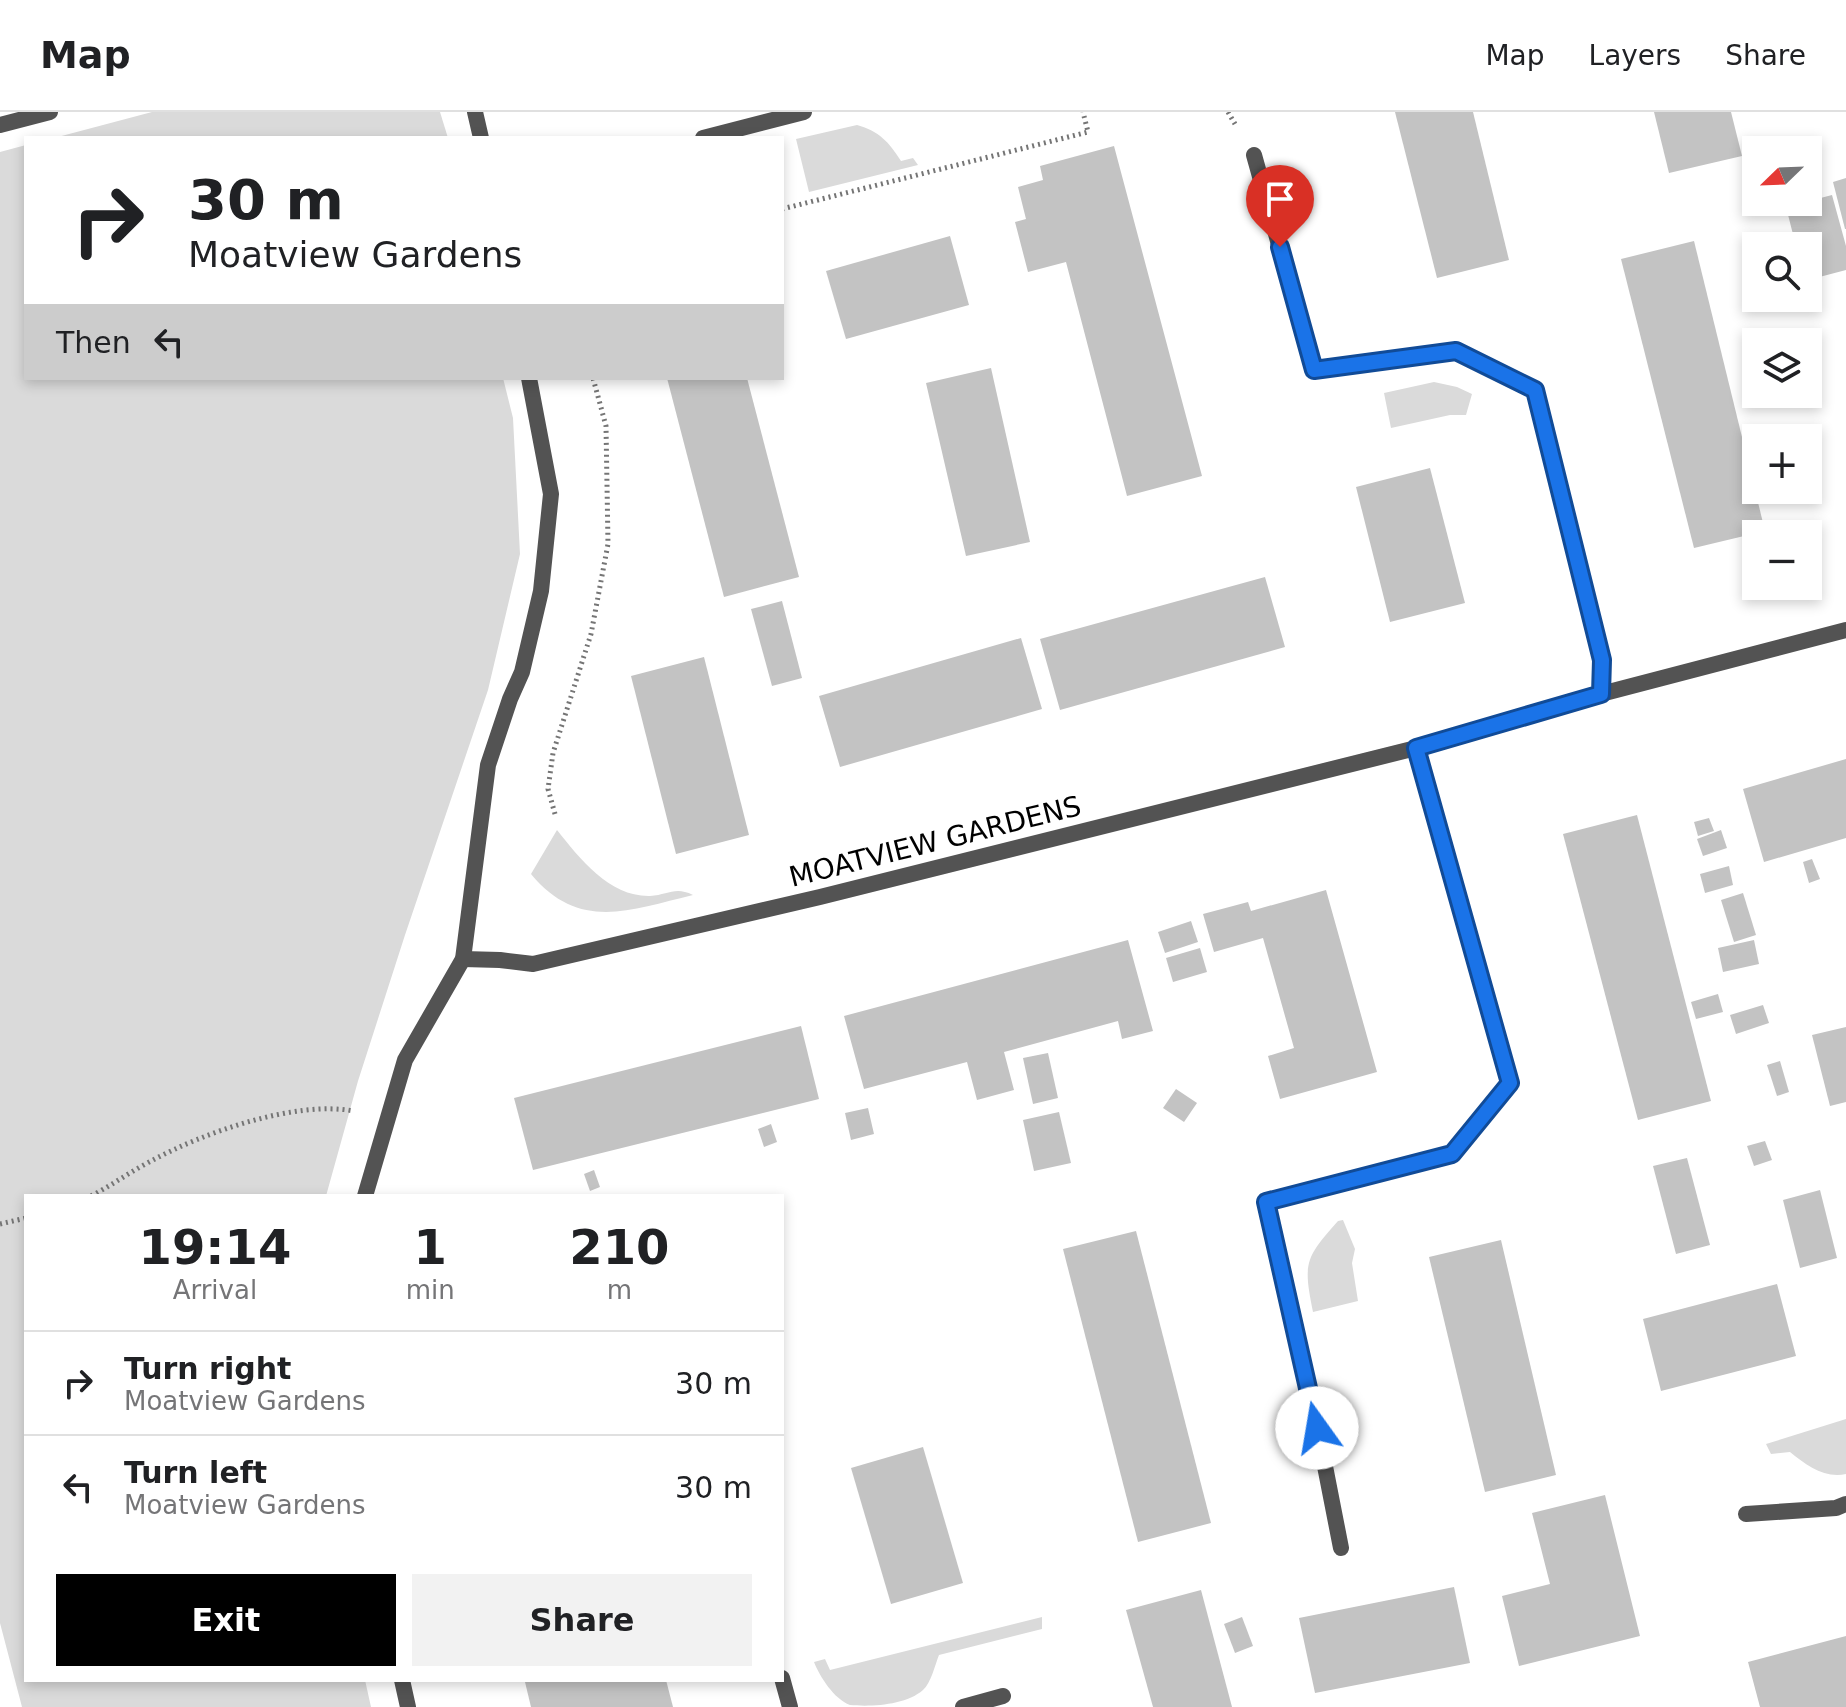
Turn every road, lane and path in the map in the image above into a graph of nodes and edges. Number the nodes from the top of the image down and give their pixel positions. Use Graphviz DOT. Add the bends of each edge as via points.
graph roads {
  1 [pos="50,112"];
  2 [pos="475,112"];
  3 [pos="804,112"];
  4 [pos="1083,112"];
  5 [pos="0,125"];
  6 [pos="481,136"];
  7 [pos="711,136"];
  8 [pos="1254,155"];
  9 [pos="784,208"];
  10 [pos="529,380"];
  11 [pos="594,380"];
  12 [pos="1846,630"];
  13 [pos="1601,694"];
  14 [pos="1416,748"];
  15 [pos="555,814"];
  16 [pos="463,959"];
  17 [pos="386,1117"];
  18 [pos="94,1194"];
  19 [pos="366,1194"];
  20 [pos="24,1218"];
  21 [pos="0,1224"];
  22 [pos="1846,1504"];
  23 [pos="1746,1514"];
  24 [pos="1341,1548"];
  25 [pos="402,1682"];
  26 [pos="783,1682"];
  27 [pos="1003,1696"];
  28 [pos="408,1707"];
  29 [pos="790,1707"];
  30 [pos="963,1707"];
  1 -- 5 [label="street"];
  2 -- 6 [label="street"];
  3 -- 7 [label="street"];
  4 -- 9 [label="path" via="1088,132"];
  8 -- 13 [label="street" via="1314,370 1456,351 1535,390 1602,660"];
  10 -- 16 [label="street" via="551,494 541,591 522,672 488,765"];
  11 -- 15 [label="path" via="606,426 608,544 591,634 553,753 548,789"];
  12 -- 13 [label="street, MOATVIEW GARDENS"];
  13 -- 14 [label="street, MOATVIEW GARDENS"];
  14 -- 16 [label="street, MOATVIEW GARDENS" via="533,964"];
  14 -- 24 [label="street" via="1510,1083 1452,1154 1266,1202"];
  16 -- 17 [label="street" via="405,1060"];
  17 -- 18 [label="path" via="335,1107 244,1124 197,1138"];
  17 -- 19 [label="street"];
  20 -- 21 [label="path"];
  22 -- 23 [label="street"];
  25 -- 28 [label="street"];
  26 -- 29 [label="street"];
  27 -- 30 [label="street"];
}
